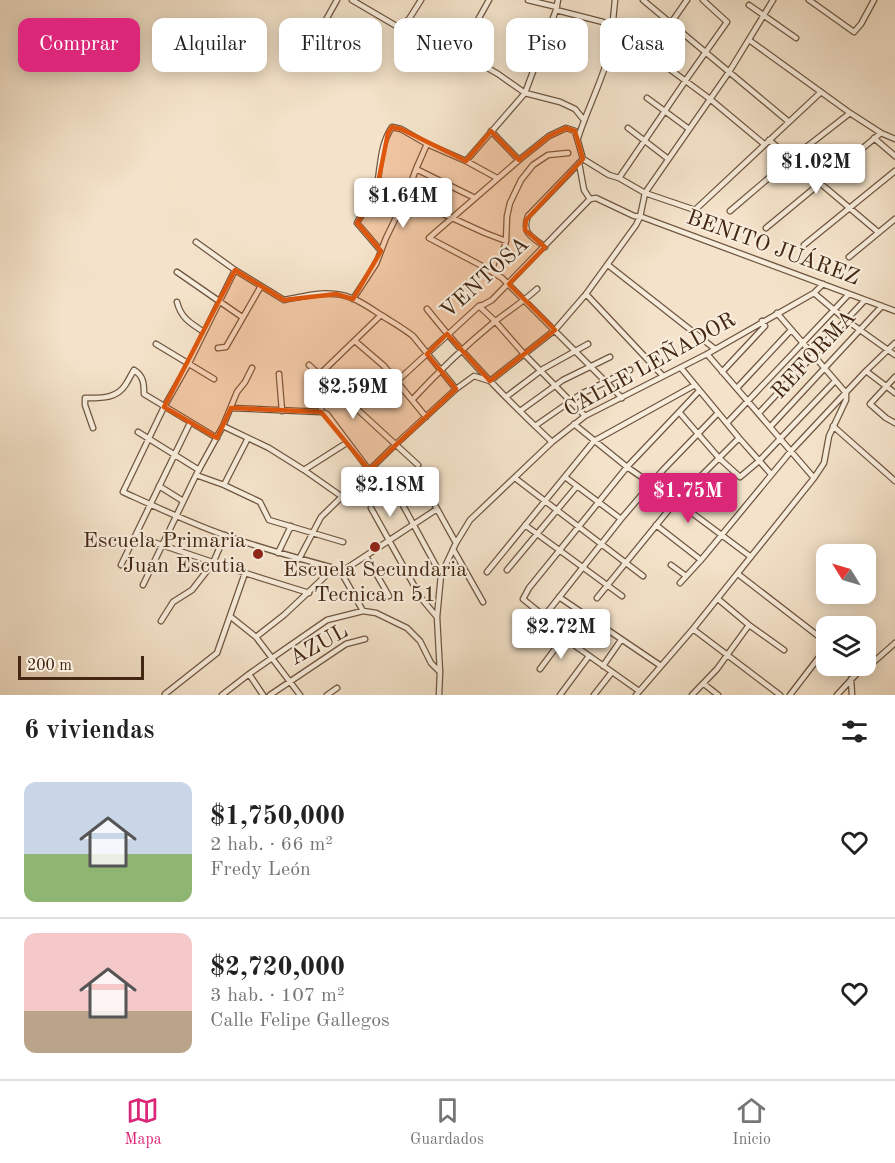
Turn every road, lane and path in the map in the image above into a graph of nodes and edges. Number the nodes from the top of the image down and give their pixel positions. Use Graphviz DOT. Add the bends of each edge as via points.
graph roads {
  1 [pos="337,0"];
  2 [pos="352,0"];
  3 [pos="421,0"];
  4 [pos="489,0"];
  5 [pos="528,0"];
  6 [pos="558,0"];
  7 [pos="615,0"];
  8 [pos="644,0"];
  9 [pos="703,0"];
  10 [pos="773,0"];
  11 [pos="809,0"];
  12 [pos="874,0"];
  13 [pos="684,1"];
  14 [pos="749,5"];
  15 [pos="556,9"];
  16 [pos="763,15"];
  17 [pos="327,18"];
  18 [pos="613,18"];
  19 [pos="665,18"];
  20 [pos="674,18"];
  21 [pos="600,21"];
  22 [pos="685,35"];
  23 [pos="796,38"];
  24 [pos="748,40"];
  25 [pos="706,52"];
  26 [pos="603,72"];
  27 [pos="673,72"];
  28 [pos="729,72"];
  29 [pos="685,81"];
  30 [pos="821,92"];
  31 [pos="525,93"];
  32 [pos="647,98"];
  33 [pos="710,99"];
  34 [pos="665,110"];
  35 [pos="850,113"];
  36 [pos="584,120"];
  37 [pos="789,122"];
  38 [pos="628,128"];
  39 [pos="688,129"];
  40 [pos="491,131"];
  41 [pos="881,133"];
  42 [pos="874,138"];
  43 [pos="895,139"];
  44 [pos="578,140"];
  45 [pos="645,141"];
  46 [pos="766,142"];
  47 [pos="427,144"];
  48 [pos="568,153"];
  49 [pos="895,156"];
  50 [pos="668,158"];
  51 [pos="791,159"];
  52 [pos="519,160"];
  53 [pos="466,161"];
  54 [pos="581,161"];
  55 [pos="416,169"];
  56 [pos="895,171"];
  57 [pos="497,178"];
  58 [pos="619,178"];
  59 [pos="820,184"];
  60 [pos="645,193"];
  61 [pos="406,197"];
  62 [pos="475,198"];
  63 [pos="590,199"];
  64 [pos="850,209"];
  65 [pos="730,211"];
  66 [pos="452,217"];
  67 [pos="640,217"];
  68 [pos="895,219"];
  69 [pos="766,228"];
  70 [pos="878,232"];
  71 [pos="506,241"];
  72 [pos="196,242"];
  73 [pos="804,245"];
  74 [pos="545,247"];
  75 [pos="381,251"];
  76 [pos="849,257"];
  77 [pos="608,265"];
  78 [pos="235,270"];
  79 [pos="177,272"];
  80 [pos="497,274"];
  81 [pos="508,284"];
  82 [pos="823,284"];
  83 [pos="261,286"];
  84 [pos="537,289"];
  85 [pos="814,293"];
  86 [pos="586,294"];
  87 [pos="849,294"];
  88 [pos="353,299"];
  89 [pos="525,300"];
  90 [pos="865,300"];
  91 [pos="177,302"];
  92 [pos="219,302"];
  93 [pos="479,306"];
  94 [pos="882,306"];
  95 [pos="427,309"];
  96 [pos="834,310"];
  97 [pos="895,311"];
  98 [pos="777,313"];
  99 [pos="381,315"];
  100 [pos="242,317"];
  101 [pos="846,320"];
  102 [pos="495,321"];
  103 [pos="762,321"];
  104 [pos="555,330"];
  105 [pos="791,330"];
  106 [pos="860,330"];
  107 [pos="204,332"];
  108 [pos="447,334"];
  109 [pos="355,342"];
  110 [pos="802,343"];
  111 [pos="895,343"];
  112 [pos="156,344"];
  113 [pos="588,344"];
  114 [pos="218,348"];
  115 [pos="715,349"];
  116 [pos="887,350"];
  117 [pos="461,351"];
  118 [pos="575,351"];
  119 [pos="427,354"];
  120 [pos="524,354"];
  121 [pos="707,354"];
  122 [pos="813,355"];
  123 [pos="895,356"];
  124 [pos="610,357"];
  125 [pos="189,363"];
  126 [pos="309,364"];
  127 [pos="591,366"];
  128 [pos="252,368"];
  129 [pos="681,368"];
  130 [pos="824,368"];
  131 [pos="441,369"];
  132 [pos="630,370"];
  133 [pos="540,371"];
  134 [pos="722,372"];
  135 [pos="866,372"];
  136 [pos="279,374"];
  137 [pos="320,374"];
  138 [pos="663,376"];
  139 [pos="895,377"];
  140 [pos="214,379"];
  141 [pos="398,381"];
  142 [pos="490,381"];
  143 [pos="605,381"];
  144 [pos="835,381"];
  145 [pos="694,385"];
  146 [pos="555,386"];
  147 [pos="886,386"];
  148 [pos="456,388"];
  149 [pos="737,388"];
  150 [pos="336,390"];
  151 [pos="699,391"];
  152 [pos="846,393"];
  153 [pos="895,393"];
  154 [pos="506,397"];
  155 [pos="622,398"];
  156 [pos="412,400"];
  157 [pos="570,401"];
  158 [pos="748,402"];
  159 [pos="354,406"];
  160 [pos="164,407"];
  161 [pos="231,408"];
  162 [pos="282,411"];
  163 [pos="520,411"];
  164 [pos="321,412"];
  165 [pos="679,412"];
  166 [pos="718,413"];
  167 [pos="759,414"];
  168 [pos="585,416"];
  169 [pos="426,417"];
  170 [pos="190,423"];
  171 [pos="727,423"];
  172 [pos="895,423"];
  173 [pos="574,424"];
  174 [pos="223,426"];
  175 [pos="535,426"];
  176 [pos="833,426"];
  177 [pos="770,427"];
  178 [pos="93,429"];
  179 [pos="138,432"];
  180 [pos="698,434"];
  181 [pos="217,438"];
  182 [pos="248,438"];
  183 [pos="739,438"];
  184 [pos="149,439"];
  185 [pos="780,439"];
  186 [pos="594,441"];
  187 [pos="348,442"];
  188 [pos="552,442"];
  189 [pos="395,445"];
  190 [pos="791,451"];
  191 [pos="174,455"];
  192 [pos="719,458"];
  193 [pos="759,461"];
  194 [pos="418,465"];
  195 [pos="627,467"];
  196 [pos="304,470"];
  197 [pos="369,470"];
  198 [pos="197,472"];
  199 [pos="771,474"];
  200 [pos="565,477"];
  201 [pos="514,478"];
  202 [pos="814,478"];
  203 [pos="895,481"];
  204 [pos="651,484"];
  205 [pos="224,485"];
  206 [pos="159,486"];
  207 [pos="577,486"];
  208 [pos="425,487"];
  209 [pos="341,496"];
  210 [pos="399,498"];
  211 [pos="183,501"];
  212 [pos="676,501"];
  213 [pos="544,502"];
  214 [pos="599,502"];
  215 [pos="150,504"];
  216 [pos="371,508"];
  217 [pos="437,509"];
  218 [pos="557,511"];
  219 [pos="176,516"];
  220 [pos="621,519"];
  221 [pos="414,524"];
  222 [pos="525,525"];
  223 [pos="656,525"];
  224 [pos="291,526"];
  225 [pos="578,527"];
  226 [pos="313,533"];
  227 [pos="225,535"];
  228 [pos="538,535"];
  229 [pos="722,535"];
  230 [pos="135,536"];
  231 [pos="390,540"];
  232 [pos="343,542"];
  233 [pos="601,545"];
  234 [pos="162,546"];
  235 [pos="455,546"];
  236 [pos="559,550"];
  237 [pos="278,553"];
  238 [pos="366,556"];
  239 [pos="751,557"];
  240 [pos="299,559"];
  241 [pos="701,560"];
  242 [pos="626,562"];
  243 [pos="213,563"];
  244 [pos="121,565"];
  245 [pos="671,565"];
  246 [pos="583,567"];
  247 [pos="334,568"];
  248 [pos="507,570"];
  249 [pos="341,572"];
  250 [pos="487,572"];
  251 [pos="245,573"];
  252 [pos="738,574"];
  253 [pos="441,576"];
  254 [pos="643,576"];
  255 [pos="686,576"];
  256 [pos="680,583"];
  257 [pos="143,585"];
  258 [pos="607,585"];
  259 [pos="309,593"];
  260 [pos="390,596"];
  261 [pos="622,596"];
  262 [pos="559,597"];
  263 [pos="597,598"];
  264 [pos="718,599"];
  265 [pos="483,602"];
  266 [pos="363,611"];
  267 [pos="544,616"];
  268 [pos="231,617"];
  269 [pos="437,617"];
  270 [pos="161,621"];
  271 [pos="540,621"];
  272 [pos="598,622"];
  273 [pos="749,625"];
  274 [pos="693,629"];
  275 [pos="816,634"];
  276 [pos="256,637"];
  277 [pos="527,638"];
  278 [pos="563,638"];
  279 [pos="365,639"];
  280 [pos="621,640"];
  281 [pos="895,642"];
  282 [pos="578,648"];
  283 [pos="784,650"];
  284 [pos="727,655"];
  285 [pos="589,656"];
  286 [pos="272,658"];
  287 [pos="876,660"];
  288 [pos="816,661"];
  289 [pos="603,666"];
  290 [pos="661,666"];
  291 [pos="540,669"];
  292 [pos="440,672"];
  293 [pos="612,672"];
  294 [pos="249,674"];
  295 [pos="852,676"];
  296 [pos="850,679"];
  297 [pos="290,680"];
  298 [pos="704,684"];
  299 [pos="337,688"];
  300 [pos="638,693"];
  301 [pos="165,694"];
  302 [pos="222,695"];
  303 [pos="263,695"];
  304 [pos="270,695"];
  305 [pos="300,695"];
  306 [pos="327,695"];
  307 [pos="439,695"];
  308 [pos="560,695"];
  309 [pos="594,695"];
  310 [pos="692,695"];
  311 [pos="718,695"];
  312 [pos="780,695"];
  313 [pos="790,695"];
  314 [pos="837,695"];
  315 [pos="852,695"];
  1 -- 17 [label="street"];
  2 -- 3 [label="street" via="398,27 409,19"];
  4 -- 31 [label="street" via="460,52"];
  5 -- 15 [label="street"];
  6 -- 15 [label="street"];
  7 -- 18 [label="street"];
  8 -- 19 [label="street"];
  9 -- 25 [label="street" via="727,21"];
  10 -- 16 [label="street"];
  11 -- 12 [label="street" via="854,32"];
  13 -- 20 [label="street"];
  14 -- 16 [label="street"];
  15 -- 21 [label="street"];
  15 -- 31 [label="street"];
  16 -- 23 [label="street"];
  16 -- 24 [label="street"];
  22 -- 25 [label="street"];
  24 -- 28 [label="street"];
  24 -- 30 [label="street"];
  25 -- 28 [label="street"];
  25 -- 29 [label="street"];
  26 -- 36 [label="street"];
  27 -- 29 [label="street"];
  28 -- 33 [label="street"];
  28 -- 37 [label="street"];
  29 -- 33 [label="street"];
  29 -- 34 [label="street"];
  30 -- 35 [label="street"];
  30 -- 37 [label="street"];
  31 -- 36 [label="street" via="560,102 575,109"];
  31 -- 40 [label="street"];
  32 -- 34 [label="street"];
  33 -- 39 [label="street"];
  33 -- 46 [label="street"];
  34 -- 39 [label="street"];
  34 -- 45 [label="street"];
  35 -- 41 [label="street"];
  35 -- 51 [label="street"];
  36 -- 44 [label="street"];
  37 -- 46 [label="street"];
  38 -- 45 [label="street"];
  39 -- 50 [label="street"];
  40 -- 52 [label="street"];
  40 -- 53 [label="street"];
  41 -- 42 [label="street"];
  41 -- 43 [label="street"];
  42 -- 49 [label="street"];
  42 -- 59 [label="street"];
  44 -- 52 [label="street" via="575,131 567,128 549,136"];
  44 -- 54 [label="street"];
  45 -- 50 [label="street"];
  45 -- 58 [label="street"];
  46 -- 51 [label="street"];
  46 -- 60 [label="street" via="695,210"];
  47 -- 53 [label="street"];
  47 -- 55 [label="street"];
  47 -- 75 [label="street" via="401,129 392,127 388,133 375,193 357,223"];
  48 -- 71 [label="street" via="548,155 520,180 507,216"];
  50 -- 60 [label="street"];
  51 -- 59 [label="street"];
  51 -- 65 [label="street"];
  52 -- 57 [label="street"];
  53 -- 57 [label="street"];
  54 -- 58 [label="street"];
  54 -- 63 [label="street" via="584,190"];
  54 -- 74 [label="street" via="526,220 527,232"];
  55 -- 61 [label="street"];
  55 -- 62 [label="street"];
  56 -- 64 [label="street"];
  57 -- 62 [label="street"];
  58 -- 60 [label="street"];
  59 -- 64 [label="street"];
  59 -- 69 [label="street"];
  60 -- 67 [label="street"];
  61 -- 66 [label="street"];
  61 -- 75 [label="street"];
  62 -- 66 [label="street"];
  63 -- 67 [label="street"];
  63 -- 74 [label="street, VENTOSA"];
  64 -- 70 [label="street"];
  64 -- 73 [label="street"];
  66 -- 71 [label="street"];
  66 -- 80 [label="street" via="429,238"];
  67 -- 77 [label="street"];
  67 -- 82 [label="street, BENITO JUÁREZ"];
  68 -- 70 [label="street"];
  70 -- 76 [label="street"];
  71 -- 80 [label="street"];
  72 -- 78 [label="street"];
  74 -- 81 [label="street, VENTOSA"];
  75 -- 88 [label="street"];
  77 -- 86 [label="street"];
  77 -- 115 [label="street"];
  78 -- 83 [label="street"];
  78 -- 92 [label="street"];
  79 -- 92 [label="street"];
  80 -- 81 [label="street"];
  81 -- 89 [label="street"];
  81 -- 93 [label="street, VENTOSA" via="488,303"];
  82 -- 85 [label="street, CALLE LEÑADOR"];
  82 -- 87 [label="street, BENITO JUÁREZ"];
  83 -- 88 [label="street" via="284,300 336,294"];
  83 -- 100 [label="street"];
  84 -- 89 [label="street"];
  85 -- 96 [label="street"];
  85 -- 98 [label="street, CALLE LEÑADOR"];
  86 -- 104 [label="street"];
  86 -- 138 [label="street"];
  87 -- 90 [label="street, BENITO JUÁREZ"];
  87 -- 96 [label="street"];
  88 -- 99 [label="street"];
  89 -- 102 [label="street"];
  89 -- 104 [label="street"];
  90 -- 94 [label="street, BENITO JUÁREZ"];
  90 -- 101 [label="street"];
  91 -- 107 [label="street" via="184,317"];
  92 -- 100 [label="street"];
  92 -- 107 [label="street"];
  93 -- 102 [label="street"];
  93 -- 108 [label="street, VENTOSA"];
  94 -- 97 [label="street, BENITO JUÁREZ"];
  94 -- 106 [label="street, REFORMA"];
  95 -- 108 [label="street"];
  96 -- 101 [label="street"];
  96 -- 110 [label="street"];
  98 -- 103 [label="street, CALLE LEÑADOR"];
  98 -- 105 [label="street"];
  99 -- 109 [label="street"];
  99 -- 119 [label="street" via="406,330"];
  100 -- 114 [label="street" via="226,347"];
  101 -- 106 [label="street"];
  101 -- 122 [label="street"];
  102 -- 117 [label="street"];
  102 -- 120 [label="street"];
  103 -- 115 [label="street, CALLE LEÑADOR"];
  103 -- 134 [label="street" via="765,326"];
  104 -- 118 [label="street"];
  104 -- 120 [label="street"];
  105 -- 110 [label="street"];
  105 -- 149 [label="street"];
  106 -- 116 [label="street"];
  106 -- 130 [label="street, REFORMA"];
  107 -- 125 [label="street"];
  108 -- 117 [label="street"];
  108 -- 119 [label="street, VENTOSA"];
  109 -- 137 [label="street"];
  109 -- 141 [label="street"];
  110 -- 122 [label="street"];
  110 -- 158 [label="street"];
  111 -- 116 [label="street"];
  112 -- 125 [label="street"];
  113 -- 118 [label="street"];
  115 -- 121 [label="street, CALLE LEÑADOR"];
  116 -- 123 [label="street"];
  116 -- 135 [label="street"];
  117 -- 131 [label="street"];
  117 -- 142 [label="street"];
  118 -- 127 [label="street"];
  118 -- 133 [label="street"];
  119 -- 131 [label="street"];
  119 -- 141 [label="street, VENTOSA"];
  120 -- 133 [label="street"];
  120 -- 142 [label="street"];
  121 -- 129 [label="street, CALLE LEÑADOR"];
  121 -- 134 [label="street"];
  122 -- 130 [label="street"];
  122 -- 167 [label="street"];
  124 -- 127 [label="street"];
  125 -- 140 [label="street"];
  125 -- 160 [label="street"];
  126 -- 137 [label="street"];
  127 -- 143 [label="street"];
  127 -- 146 [label="street"];
  128 -- 161 [label="street"];
  129 -- 138 [label="street, CALLE LEÑADOR"];
  129 -- 145 [label="street"];
  130 -- 144 [label="street"];
  130 -- 177 [label="street, REFORMA"];
  131 -- 148 [label="street"];
  131 -- 156 [label="street"];
  132 -- 143 [label="street"];
  133 -- 146 [label="street"];
  133 -- 154 [label="street"];
  134 -- 149 [label="street"];
  135 -- 147 [label="street"];
  135 -- 152 [label="street"];
  136 -- 162 [label="street"];
  137 -- 150 [label="street"];
  138 -- 155 [label="street, CALLE LEÑADOR"];
  139 -- 147 [label="street"];
  141 -- 156 [label="street"];
  141 -- 159 [label="street, VENTOSA" via="381,396"];
  142 -- 148 [label="street" via="474,376"];
  142 -- 154 [label="street"];
  143 -- 155 [label="street"];
  143 -- 157 [label="street"];
  144 -- 152 [label="street"];
  144 -- 185 [label="street"];
  145 -- 151 [label="street"];
  145 -- 186 [label="street"];
  146 -- 157 [label="street"];
  146 -- 163 [label="street"];
  147 -- 153 [label="street"];
  147 -- 172 [label="street" via="870,404"];
  148 -- 169 [label="street"];
  149 -- 158 [label="street"];
  150 -- 159 [label="street"];
  150 -- 164 [label="street" via="322,404"];
  151 -- 165 [label="street"];
  151 -- 166 [label="street"];
  152 -- 176 [label="street"];
  152 -- 190 [label="street"];
  154 -- 163 [label="street"];
  155 -- 168 [label="street, CALLE LEÑADOR"];
  156 -- 169 [label="street"];
  157 -- 168 [label="street"];
  157 -- 175 [label="street"];
  158 -- 167 [label="street"];
  158 -- 171 [label="street"];
  159 -- 189 [label="street"];
  160 -- 170 [label="street"];
  160 -- 178 [label="street" via="144,394 144,381 134,370 118,394 85,398"];
  160 -- 184 [label="street"];
  161 -- 162 [label="street"];
  161 -- 174 [label="street"];
  162 -- 164 [label="street"];
  163 -- 175 [label="street"];
  164 -- 187 [label="street" via="327,414"];
  165 -- 180 [label="street"];
  165 -- 195 [label="street"];
  166 -- 171 [label="street"];
  166 -- 180 [label="street"];
  167 -- 177 [label="street"];
  168 -- 173 [label="street, CALLE LEÑADOR"];
  169 -- 189 [label="street"];
  170 -- 181 [label="street"];
  170 -- 191 [label="street"];
  171 -- 183 [label="street"];
  173 -- 186 [label="street"];
  173 -- 188 [label="street, CALLE LEÑADOR"];
  174 -- 181 [label="street"];
  174 -- 182 [label="street"];
  175 -- 188 [label="street"];
  176 -- 202 [label="street" via="824,463"];
  176 -- 203 [label="street"];
  177 -- 185 [label="street"];
  179 -- 184 [label="street"];
  180 -- 192 [label="street"];
  180 -- 204 [label="street"];
  181 -- 198 [label="street"];
  182 -- 196 [label="street"];
  182 -- 205 [label="street"];
  183 -- 192 [label="street"];
  183 -- 193 [label="street"];
  184 -- 191 [label="street"];
  184 -- 215 [label="street" via="123,492"];
  185 -- 190 [label="street"];
  185 -- 193 [label="street"];
  186 -- 195 [label="street"];
  186 -- 200 [label="street"];
  187 -- 196 [label="street"];
  187 -- 197 [label="street"];
  188 -- 201 [label="street, CALLE LEÑADOR"];
  189 -- 194 [label="street"];
  189 -- 197 [label="street"];
  190 -- 199 [label="street"];
  190 -- 202 [label="street"];
  191 -- 198 [label="street"];
  191 -- 206 [label="street"];
  192 -- 193 [label="street" via="740,477"];
  192 -- 212 [label="street"];
  193 -- 199 [label="street"];
  195 -- 204 [label="street"];
  195 -- 214 [label="street"];
  196 -- 209 [label="street"];
  197 -- 209 [label="street"];
  198 -- 205 [label="street"];
  198 -- 211 [label="street"];
  199 -- 229 [label="street"];
  200 -- 207 [label="street"];
  200 -- 213 [label="street"];
  201 -- 213 [label="street"];
  201 -- 235 [label="street, CALLE LEÑADOR" via="470,520"];
  202 -- 239 [label="street"];
  204 -- 212 [label="street"];
  204 -- 220 [label="street"];
  205 -- 224 [label="street" via="260,502 269,520"];
  206 -- 211 [label="street"];
  206 -- 215 [label="street"];
  207 -- 214 [label="street"];
  207 -- 218 [label="street"];
  208 -- 217 [label="street"];
  209 -- 226 [label="street" via="321,517"];
  210 -- 221 [label="street"];
  211 -- 219 [label="street"];
  212 -- 223 [label="street"];
  212 -- 229 [label="street"];
  213 -- 218 [label="street"];
  213 -- 222 [label="street"];
  214 -- 220 [label="street"];
  214 -- 225 [label="street"];
  215 -- 219 [label="street"];
  215 -- 230 [label="street"];
  216 -- 231 [label="street"];
  217 -- 221 [label="street"];
  217 -- 235 [label="street"];
  218 -- 225 [label="street"];
  218 -- 228 [label="street"];
  219 -- 227 [label="street"];
  219 -- 234 [label="street"];
  220 -- 233 [label="street"];
  221 -- 231 [label="street"];
  221 -- 253 [label="street"];
  222 -- 228 [label="street"];
  222 -- 250 [label="street"];
  223 -- 241 [label="street"];
  223 -- 242 [label="street"];
  224 -- 226 [label="street"];
  224 -- 237 [label="street"];
  225 -- 233 [label="street"];
  225 -- 236 [label="street"];
  226 -- 232 [label="street"];
  226 -- 240 [label="street"];
  227 -- 237 [label="street"];
  227 -- 243 [label="street"];
  228 -- 236 [label="street"];
  228 -- 248 [label="street"];
  229 -- 239 [label="street"];
  229 -- 241 [label="street"];
  230 -- 234 [label="street"];
  230 -- 244 [label="street"];
  231 -- 238 [label="street"];
  231 -- 269 [label="street" via="421,598"];
  233 -- 242 [label="street"];
  233 -- 246 [label="street"];
  234 -- 243 [label="street"];
  234 -- 257 [label="street"];
  235 -- 253 [label="street, CALLE LEÑADOR"];
  235 -- 265 [label="street"];
  236 -- 246 [label="street"];
  236 -- 267 [label="street" via="523,599"];
  237 -- 240 [label="street"];
  238 -- 249 [label="street"];
  238 -- 260 [label="street"];
  239 -- 252 [label="street"];
  240 -- 247 [label="street"];
  241 -- 255 [label="street"];
  242 -- 254 [label="street"];
  242 -- 258 [label="street"];
  243 -- 251 [label="street"];
  243 -- 270 [label="street" via="192,590 173,603"];
  245 -- 255 [label="street"];
  246 -- 258 [label="street"];
  246 -- 262 [label="street"];
  247 -- 249 [label="street"];
  247 -- 259 [label="street"];
  249 -- 266 [label="street"];
  251 -- 259 [label="street"];
  251 -- 268 [label="street"];
  252 -- 264 [label="street"];
  252 -- 275 [label="street"];
  253 -- 269 [label="street"];
  255 -- 256 [label="street"];
  258 -- 261 [label="street"];
  258 -- 263 [label="street"];
  259 -- 276 [label="street"];
  262 -- 267 [label="street"];
  262 -- 272 [label="street"];
  264 -- 273 [label="street"];
  264 -- 274 [label="street"];
  266 -- 286 [label="street" via="327,620"];
  266 -- 292 [label="street" via="407,628"];
  267 -- 271 [label="street"];
  268 -- 276 [label="street"];
  268 -- 301 [label="street" via="217,653"];
  269 -- 292 [label="street"];
  271 -- 277 [label="street"];
  271 -- 278 [label="street"];
  272 -- 280 [label="street"];
  272 -- 282 [label="street"];
  273 -- 283 [label="street"];
  273 -- 284 [label="street"];
  274 -- 284 [label="street"];
  274 -- 290 [label="street"];
  276 -- 286 [label="street"];
  278 -- 282 [label="street"];
  278 -- 291 [label="street"];
  279 -- 297 [label="street, AZUL" via="346,644"];
  280 -- 289 [label="street"];
  280 -- 290 [label="street"];
  281 -- 287 [label="street"];
  282 -- 285 [label="street"];
  284 -- 298 [label="street"];
  284 -- 312 [label="street"];
  285 -- 289 [label="street"];
  285 -- 308 [label="street"];
  286 -- 294 [label="street"];
  286 -- 297 [label="street"];
  288 -- 313 [label="street"];
  289 -- 293 [label="street"];
  290 -- 300 [label="street"];
  292 -- 307 [label="street"];
  293 -- 300 [label="street"];
  293 -- 309 [label="street"];
  294 -- 302 [label="street"];
  294 -- 303 [label="street"];
  295 -- 296 [label="street"];
  296 -- 314 [label="street"];
  296 -- 315 [label="street"];
  297 -- 304 [label="street, AZUL"];
  297 -- 305 [label="street"];
  298 -- 310 [label="street"];
  298 -- 311 [label="street"];
  299 -- 306 [label="street"];
}
